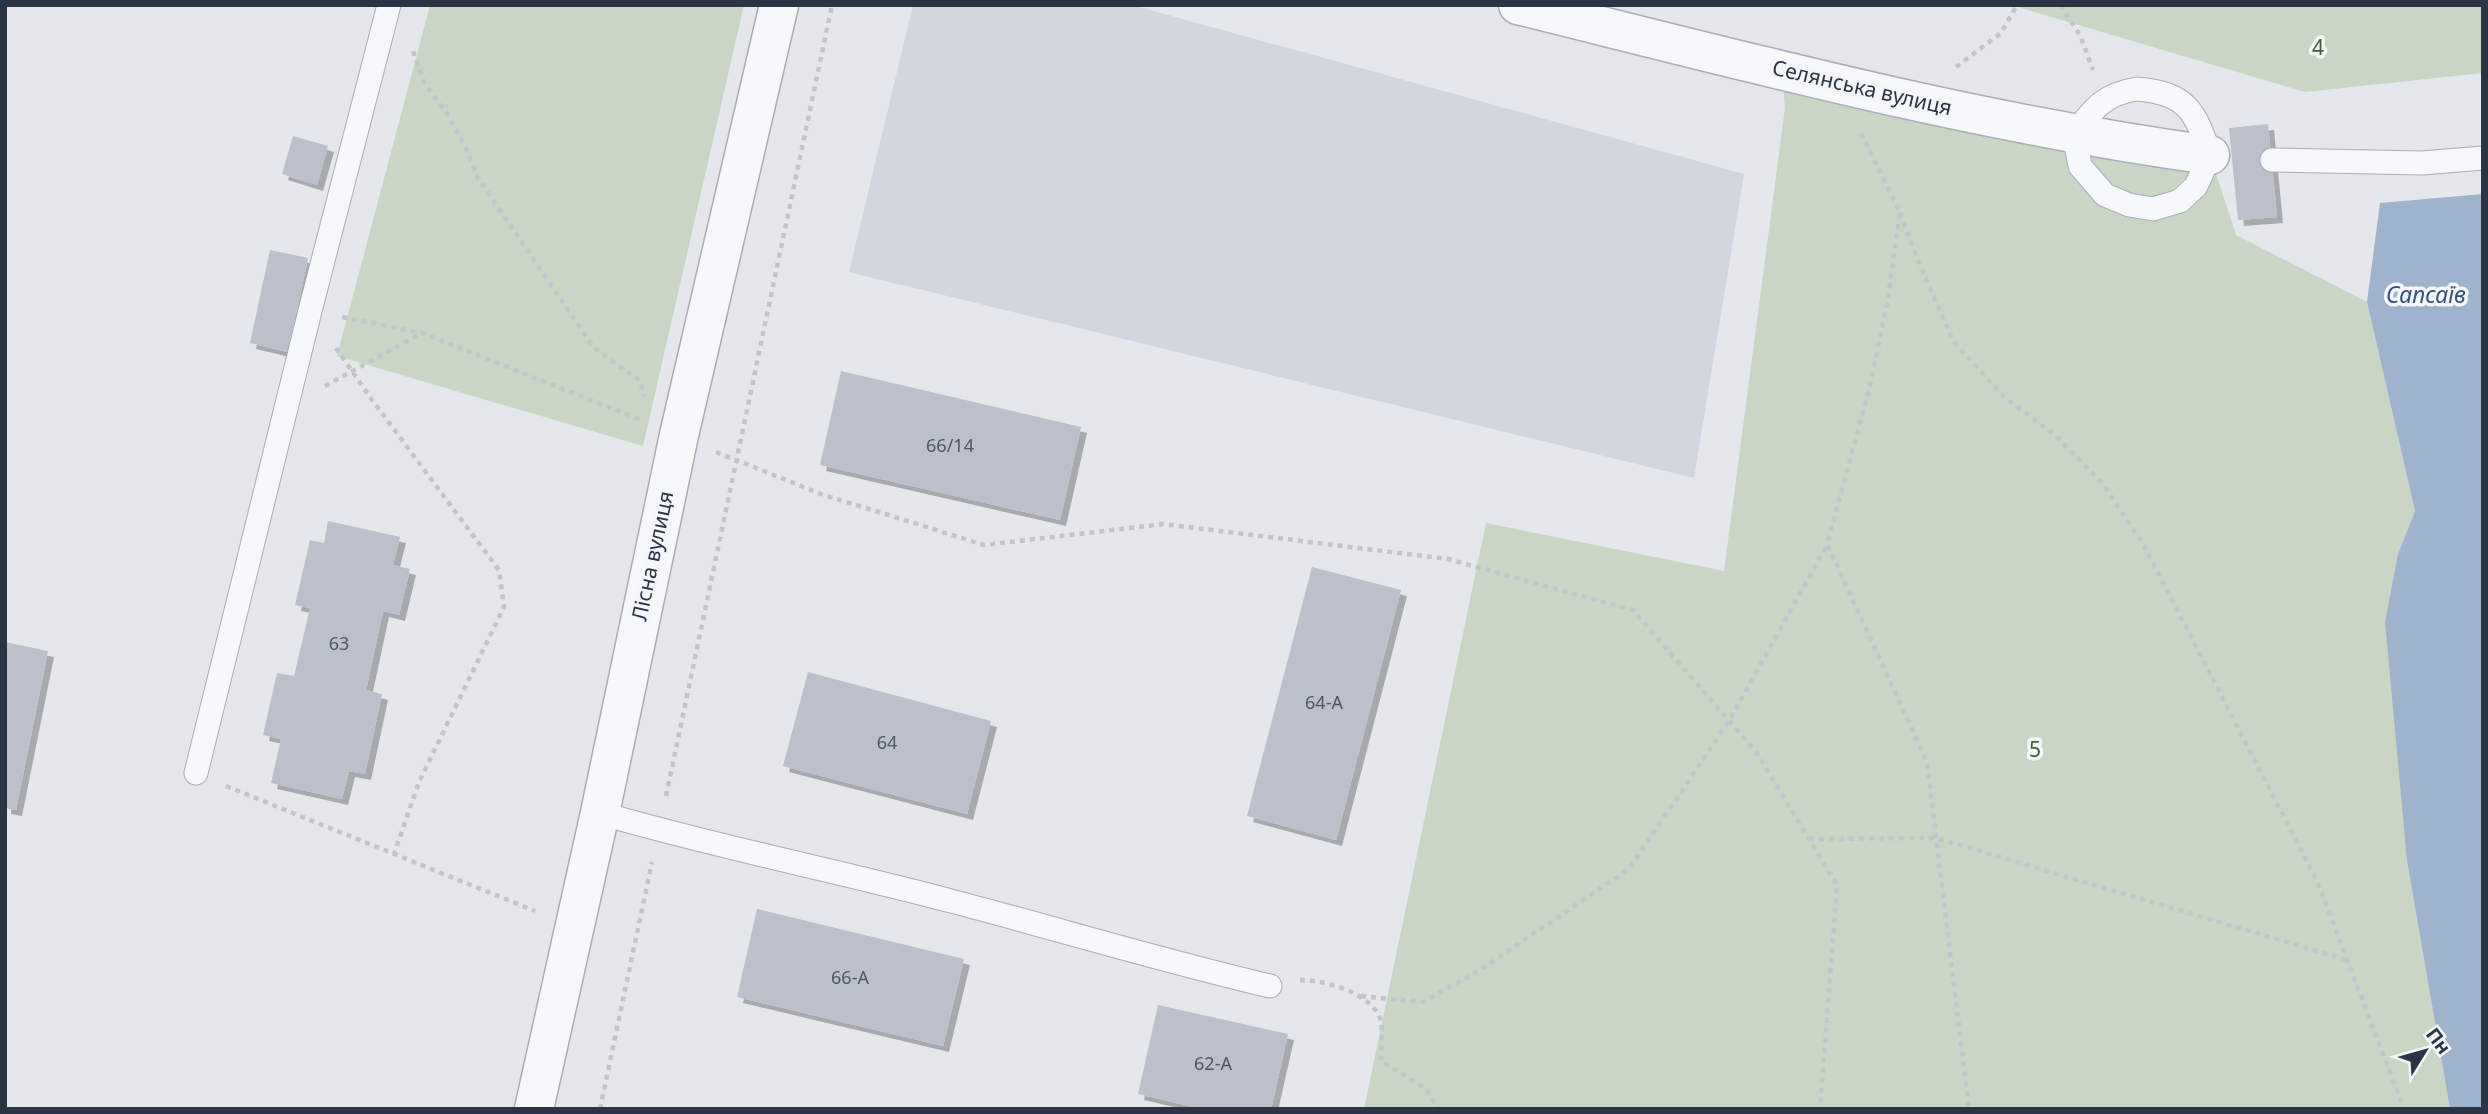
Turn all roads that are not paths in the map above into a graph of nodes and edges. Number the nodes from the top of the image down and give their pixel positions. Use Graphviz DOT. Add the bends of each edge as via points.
graph roads {
  1 [pos="389,5"];
  2 [pos="779,5"];
  3 [pos="1518,5"];
  4 [pos="2066,132"];
  5 [pos="2221,156"];
  6 [pos="2483,158"];
  7 [pos="2272,160"];
  8 [pos="196,773"];
  9 [pos="600,813"];
  10 [pos="1270,986"];
  11 [pos="534,1109"];
  1 -- 8 [label="lane"];
  2 -- 9 [label="street, Лісна вулиця" via="679,435"];
  3 -- 4 [label="street, Селянська вулиця" via="1836,83"];
  4 -- 5 [label="street, Селянська вулиця"];
  4 -- 5 [label="lane" via="2096,105 2120,92 2160,91 2198,119"];
  4 -- 5 [label="lane" via="2080,166 2105,195 2153,209 2180,201"];
  6 -- 7 [label="lane" via="2422,163"];
  9 -- 10 [label="lane"];
  9 -- 11 [label="street, Лісна вулиця"];
}
